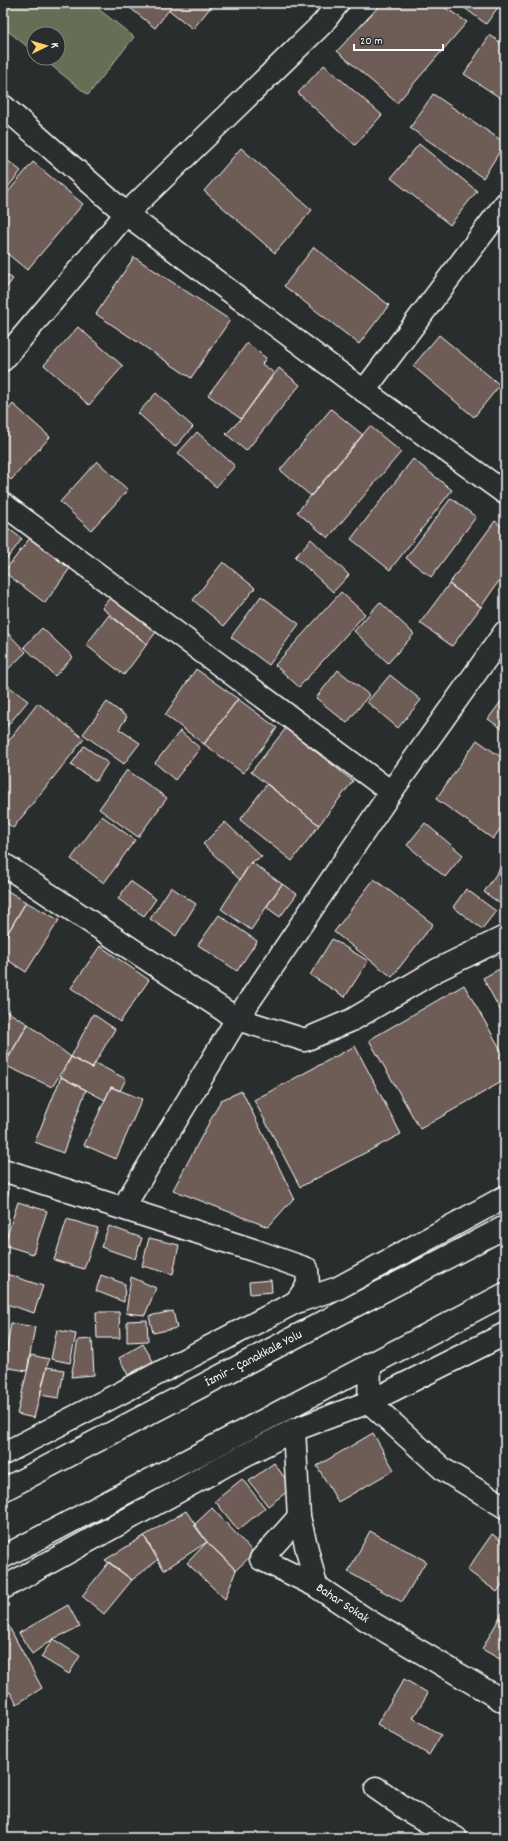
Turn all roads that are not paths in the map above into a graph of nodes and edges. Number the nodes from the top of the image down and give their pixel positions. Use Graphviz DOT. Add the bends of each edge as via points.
graph roads {
  1 [pos="338,3"];
  2 [pos="3,106"];
  3 [pos="505,204"];
  4 [pos="126,214"];
  5 [pos="3,360"];
  6 [pos="364,391"];
  7 [pos="505,493"];
  8 [pos="3,504"];
  9 [pos="505,632"];
  10 [pos="391,792"];
  11 [pos="3,864"];
  12 [pos="505,937"];
  13 [pos="237,1019"];
  14 [pos="3,1170"];
  15 [pos="505,1197"];
  16 [pos="123,1208"];
  17 [pos="505,1227"];
  18 [pos="338,1288"];
  19 [pos="505,1294"];
  20 [pos="296,1302"];
  21 [pos="352,1307"];
  22 [pos="505,1334"];
  23 [pos="370,1364"];
  24 [pos="369,1402"];
  25 [pos="294,1430"];
  26 [pos="3,1454"];
  27 [pos="3,1490"];
  28 [pos="505,1508"];
  29 [pos="299,1516"];
  30 [pos="3,1557"];
  31 [pos="316,1586"];
  32 [pos="3,1588"];
  33 [pos="505,1702"];
  34 [pos="376,1788"];
  35 [pos="456,1838"];
  1 -- 4 [label="main road" via="323,23"];
  2 -- 4 [label="main road"];
  3 -- 6 [label="main road"];
  4 -- 5 [label="main road"];
  4 -- 6 [label="main road"];
  6 -- 7 [label="main road"];
  8 -- 10 [label="main road"];
  9 -- 10 [label="main road"];
  10 -- 13 [label="main road"];
  11 -- 13 [label="main road"];
  12 -- 13 [label="main road" via="437,970 352,1020 306,1040"];
  13 -- 16 [label="main road"];
  14 -- 16 [label="main road"];
  15 -- 18 [label="main road"];
  16 -- 20 [label="main road" via="307,1269 308,1285"];
  17 -- 21 [label="main road, İzmir - Çanakkale Yolu"];
  18 -- 20 [label="main road"];
  18 -- 21 [label="main road"];
  19 -- 23 [label="main road"];
  20 -- 26 [label="main road"];
  21 -- 27 [label="main road, İzmir - Çanakkale Yolu"];
  22 -- 24 [label="main road"];
  23 -- 24 [label="main road"];
  23 -- 30 [label="main road"];
  24 -- 25 [label="main road"];
  24 -- 28 [label="main road" via="444,1470"];
  25 -- 29 [label="main road, Bahar Sokak"];
  25 -- 32 [label="main road"];
  29 -- 31 [label="main road, Bahar Sokak"];
  29 -- 31 [label="main road" via="262,1558"];
  31 -- 33 [label="main road, Bahar Sokak" via="367,1620"];
  34 -- 35 [label="main road" via="412,1814"];
}
